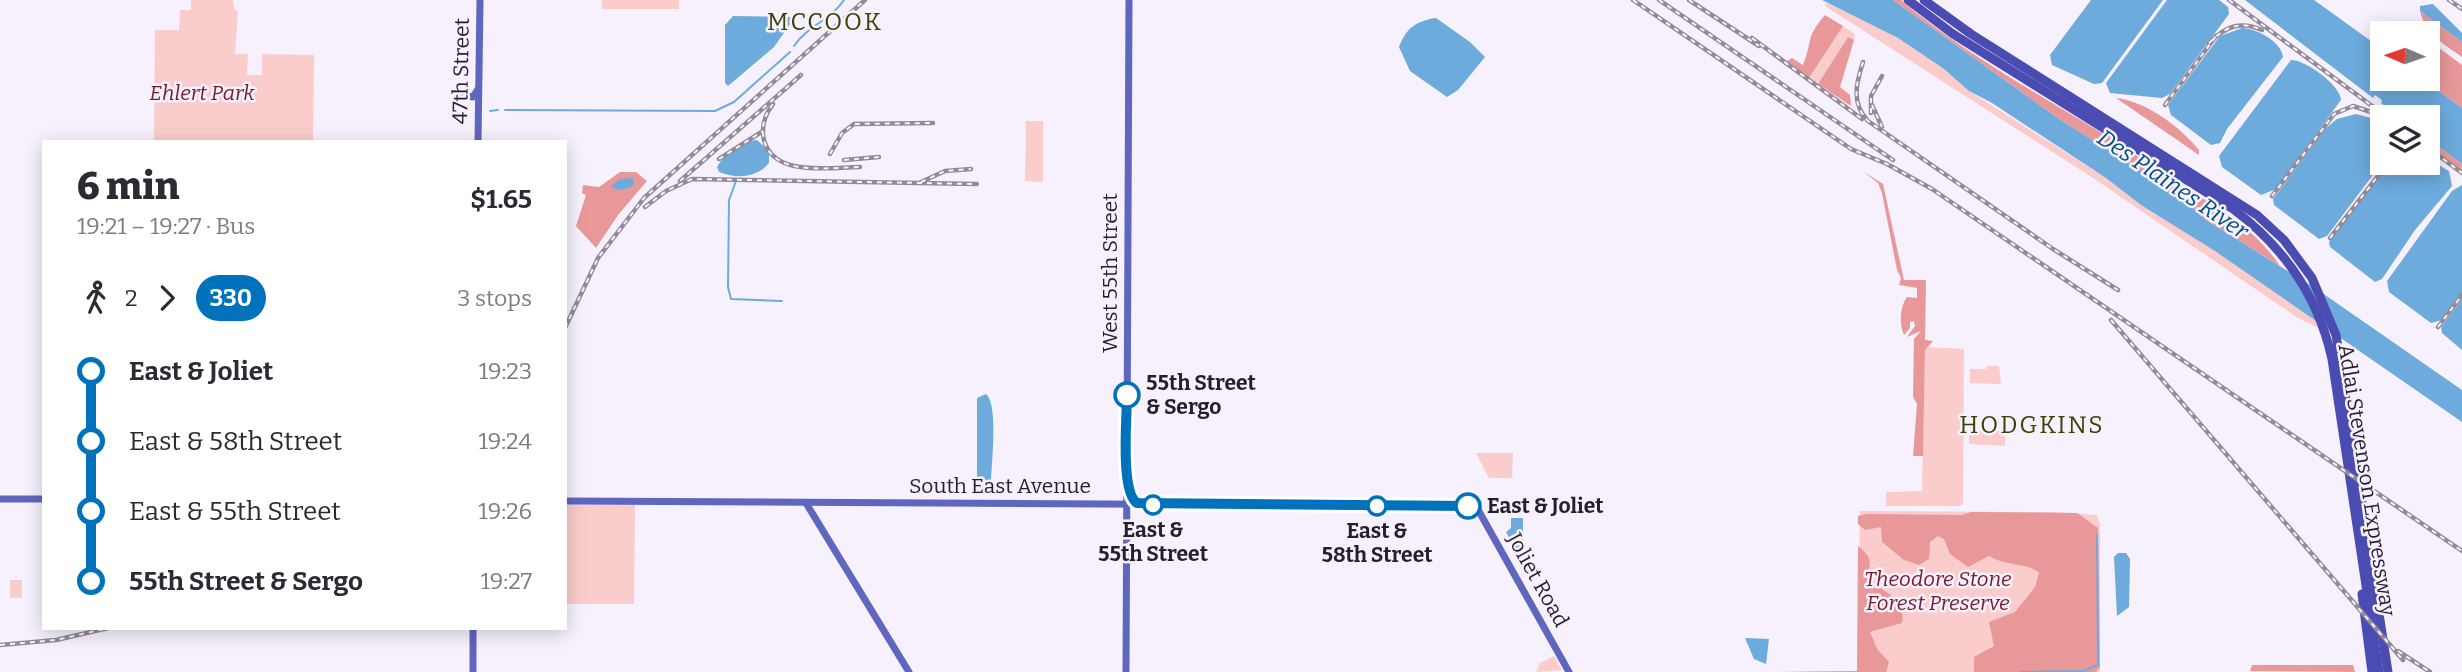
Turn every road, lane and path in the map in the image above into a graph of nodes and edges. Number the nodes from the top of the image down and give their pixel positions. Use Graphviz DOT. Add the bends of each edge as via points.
graph roads {
  1 [pos="480,0"];
  2 [pos="1129,0"];
  3 [pos="1908,0"];
  4 [pos="1924,0"];
  5 [pos="478,89"];
  6 [pos="464,95"];
  7 [pos="478,140"];
  8 [pos="2280,243"];
  9 [pos="2337,361"];
  10 [pos="1127,483"];
  11 [pos="0,499"];
  12 [pos="42,499"];
  13 [pos="567,502"];
  14 [pos="806,503"];
  15 [pos="1127,505"];
  16 [pos="1154,505"];
  17 [pos="1476,506"];
  18 [pos="2359,556"];
  19 [pos="473,630"];
  20 [pos="473,672"];
  21 [pos="909,672"];
  22 [pos="1126,672"];
  23 [pos="1569,672"];
  24 [pos="2372,672"];
  25 [pos="2379,672"];
  26 [pos="2388,672"];
  1 -- 5 [label="main road, 47th Street"];
  2 -- 10 [label="main road, West 55th Street"];
  3 -- 8 [label="highway, Adlai Stevenson Expressway" via="1953,34"];
  4 -- 8 [label="highway, Adlai Stevenson Expressway" via="2218,188 2257,215"];
  5 -- 6 [label="main road" via="474,97"];
  5 -- 7 [label="main road, 47th Street"];
  8 -- 9 [label="highway, Adlai Stevenson Expressway"];
  9 -- 18 [label="highway, Adlai Stevenson Expressway"];
  9 -- 26 [label="highway, Adlai Stevenson Expressway"];
  10 -- 15 [label="main road, West 55th Street"];
  10 -- 16 [label="main road" via="1133,500"];
  11 -- 12 [label="main road"];
  13 -- 14 [label="main road, South East Avenue"];
  14 -- 15 [label="main road, South East Avenue"];
  14 -- 21 [label="main road"];
  15 -- 16 [label="main road, South East Avenue"];
  15 -- 22 [label="main road, West 55th Street"];
  16 -- 17 [label="main road, South East Avenue"];
  17 -- 23 [label="main road, Joliet Road"];
  18 -- 24 [label="highway"];
  18 -- 25 [label="highway, Adlai Stevenson Expressway"];
  19 -- 20 [label="main road"];
}
